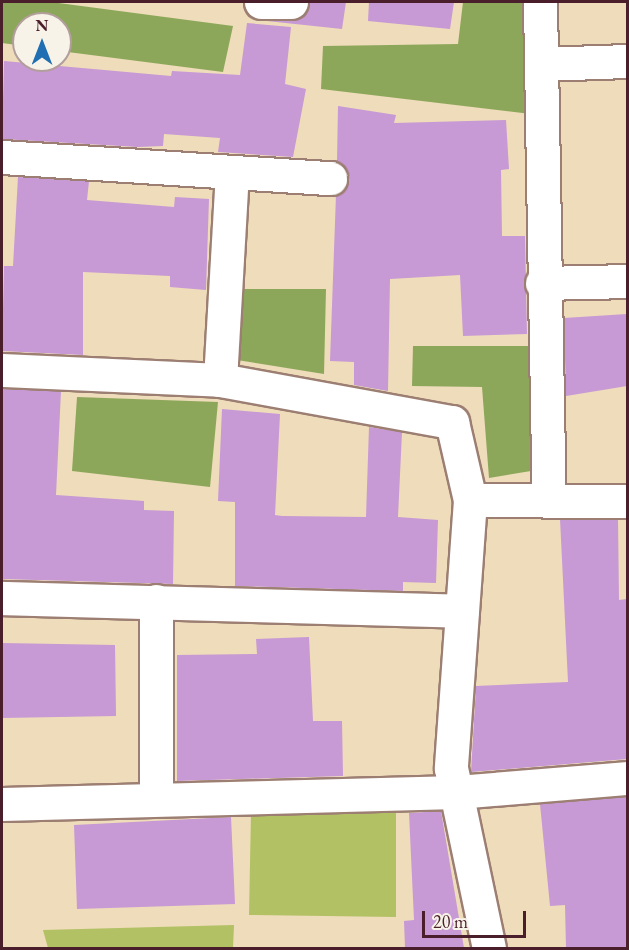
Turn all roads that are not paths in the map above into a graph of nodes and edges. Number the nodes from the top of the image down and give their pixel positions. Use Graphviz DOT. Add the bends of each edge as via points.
graph roads {
  1 [pos="261,2"];
  2 [pos="291,2"];
  3 [pos="540,2"];
  4 [pos="627,61"];
  5 [pos="541,64"];
  6 [pos="2,157"];
  7 [pos="232,173"];
  8 [pos="330,178"];
  9 [pos="627,281"];
  10 [pos="542,283"];
  11 [pos="2,370"];
  12 [pos="220,380"];
  13 [pos="470,500"];
  14 [pos="549,500"];
  15 [pos="627,501"];
  16 [pos="2,598"];
  17 [pos="156,601"];
  18 [pos="462,610"];
  19 [pos="627,778"];
  20 [pos="457,792"];
  21 [pos="156,799"];
  22 [pos="2,804"];
  23 [pos="489,948"];
  1 -- 2 [label="street"];
  3 -- 5 [label="street"];
  4 -- 5 [label="street"];
  5 -- 10 [label="street"];
  6 -- 7 [label="street"];
  7 -- 8 [label="street"];
  7 -- 12 [label="street"];
  9 -- 10 [label="street"];
  10 -- 14 [label="street"];
  11 -- 12 [label="street"];
  12 -- 13 [label="street" via="452,422"];
  13 -- 14 [label="street"];
  13 -- 18 [label="street"];
  14 -- 15 [label="street"];
  16 -- 17 [label="street"];
  17 -- 18 [label="street"];
  17 -- 21 [label="street"];
  18 -- 20 [label="street" via="451,768"];
  19 -- 20 [label="street"];
  20 -- 21 [label="street"];
  20 -- 23 [label="street"];
  21 -- 22 [label="street"];
}
